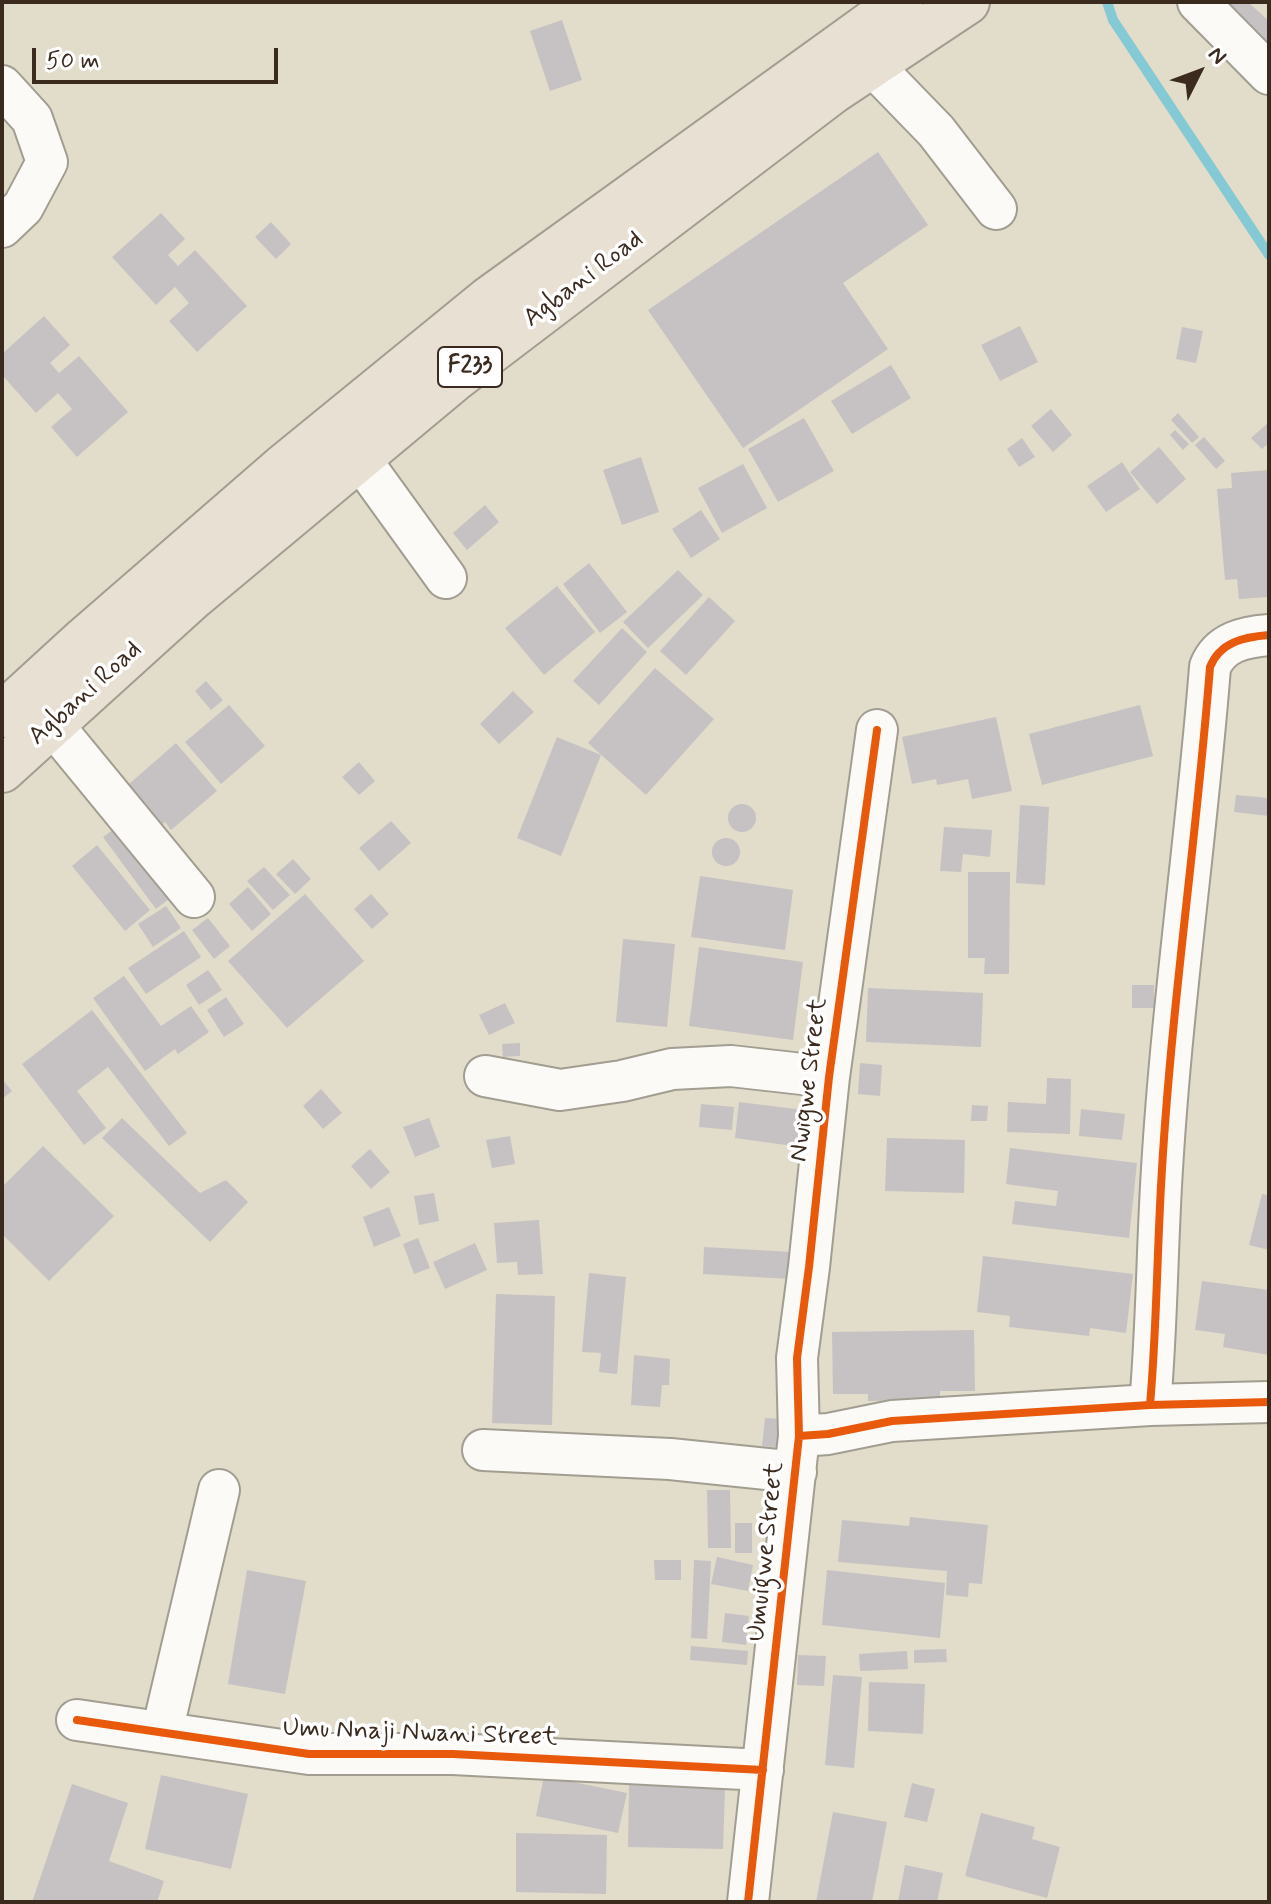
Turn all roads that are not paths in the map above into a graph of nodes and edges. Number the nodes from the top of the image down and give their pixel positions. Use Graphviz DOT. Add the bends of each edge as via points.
graph roads {
  1 [pos="901,2"];
  2 [pos="967,2"];
  3 [pos="1198,2"];
  4 [pos="872,65"];
  5 [pos="1269,74"];
  6 [pos="2,86"];
  7 [pos="996,209"];
  8 [pos="2,227"];
  9 [pos="360,459"];
  10 [pos="446,578"];
  11 [pos="1269,635"];
  12 [pos="2,715"];
  13 [pos="52,724"];
  14 [pos="877,730"];
  15 [pos="2,770"];
  16 [pos="194,897"];
  17 [pos="485,1076"];
  18 [pos="829,1077"];
  19 [pos="1269,1402"];
  20 [pos="1150,1405"];
  21 [pos="483,1450"];
  22 [pos="797,1454"];
  23 [pos="219,1490"];
  24 [pos="77,1720"];
  25 [pos="162,1732"];
  26 [pos="763,1770"];
  27 [pos="748,1902"];
  1 -- 12 [label="main road, Agbani Road / F233" via="489,299 271,477"];
  2 -- 4 [label="main road, Agbani Road / F233"];
  3 -- 5 [label="street"];
  4 -- 7 [label="street" via="936,131"];
  4 -- 9 [label="main road, Agbani Road / F233" via="453,380"];
  6 -- 8 [label="street" via="32,119 47,162 23,207"];
  9 -- 10 [label="street"];
  9 -- 13 [label="main road, Agbani Road / F233" via="194,596"];
  11 -- 20 [label="street" via="1229,644 1215,654 1210,667 1177,982"];
  13 -- 15 [label="main road, Agbani Road / F233"];
  13 -- 16 [label="street"];
  14 -- 18 [label="street, Nwigwe Street"];
  17 -- 18 [label="street" via="560,1090 672,1069 716,1067"];
  18 -- 22 [label="street, Nwigwe Street" via="797,1358"];
  19 -- 20 [label="street, Umuigwe Street"];
  20 -- 22 [label="street, Umuigwe Street" via="892,1421 828,1434"];
  21 -- 22 [label="street" via="657,1458"];
  22 -- 26 [label="street, Umuigwe Street"];
  23 -- 25 [label="street"];
  24 -- 25 [label="street, Umu Nnaji Nwani Street"];
  25 -- 26 [label="street, Umu Nnaji Nwani Street" via="309,1754 453,1754"];
  26 -- 27 [label="street, Umuigwe Street"];
}
